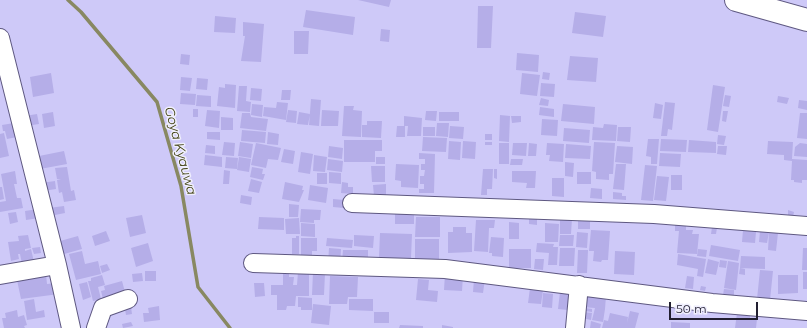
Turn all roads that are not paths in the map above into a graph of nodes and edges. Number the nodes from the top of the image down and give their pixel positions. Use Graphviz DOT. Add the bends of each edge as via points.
graph roads {
  1 [pos="736,0"];
  2 [pos="807,20"];
  3 [pos="0,38"];
  4 [pos="352,203"];
  5 [pos="807,226"];
  6 [pos="253,263"];
  7 [pos="57,265"];
  8 [pos="0,275"];
  9 [pos="579,286"];
  10 [pos="128,299"];
  11 [pos="807,311"];
  12 [pos="71,328"];
  13 [pos="96,328"];
  14 [pos="575,328"];
  1 -- 2 [label="highway"];
  3 -- 7 [label="street"];
  4 -- 5 [label="street" via="654,214"];
  6 -- 9 [label="street" via="445,269"];
  7 -- 8 [label="street"];
  7 -- 12 [label="street"];
  9 -- 11 [label="street" via="712,303"];
  9 -- 14 [label="street"];
  10 -- 13 [label="street" via="103,308"];
}
